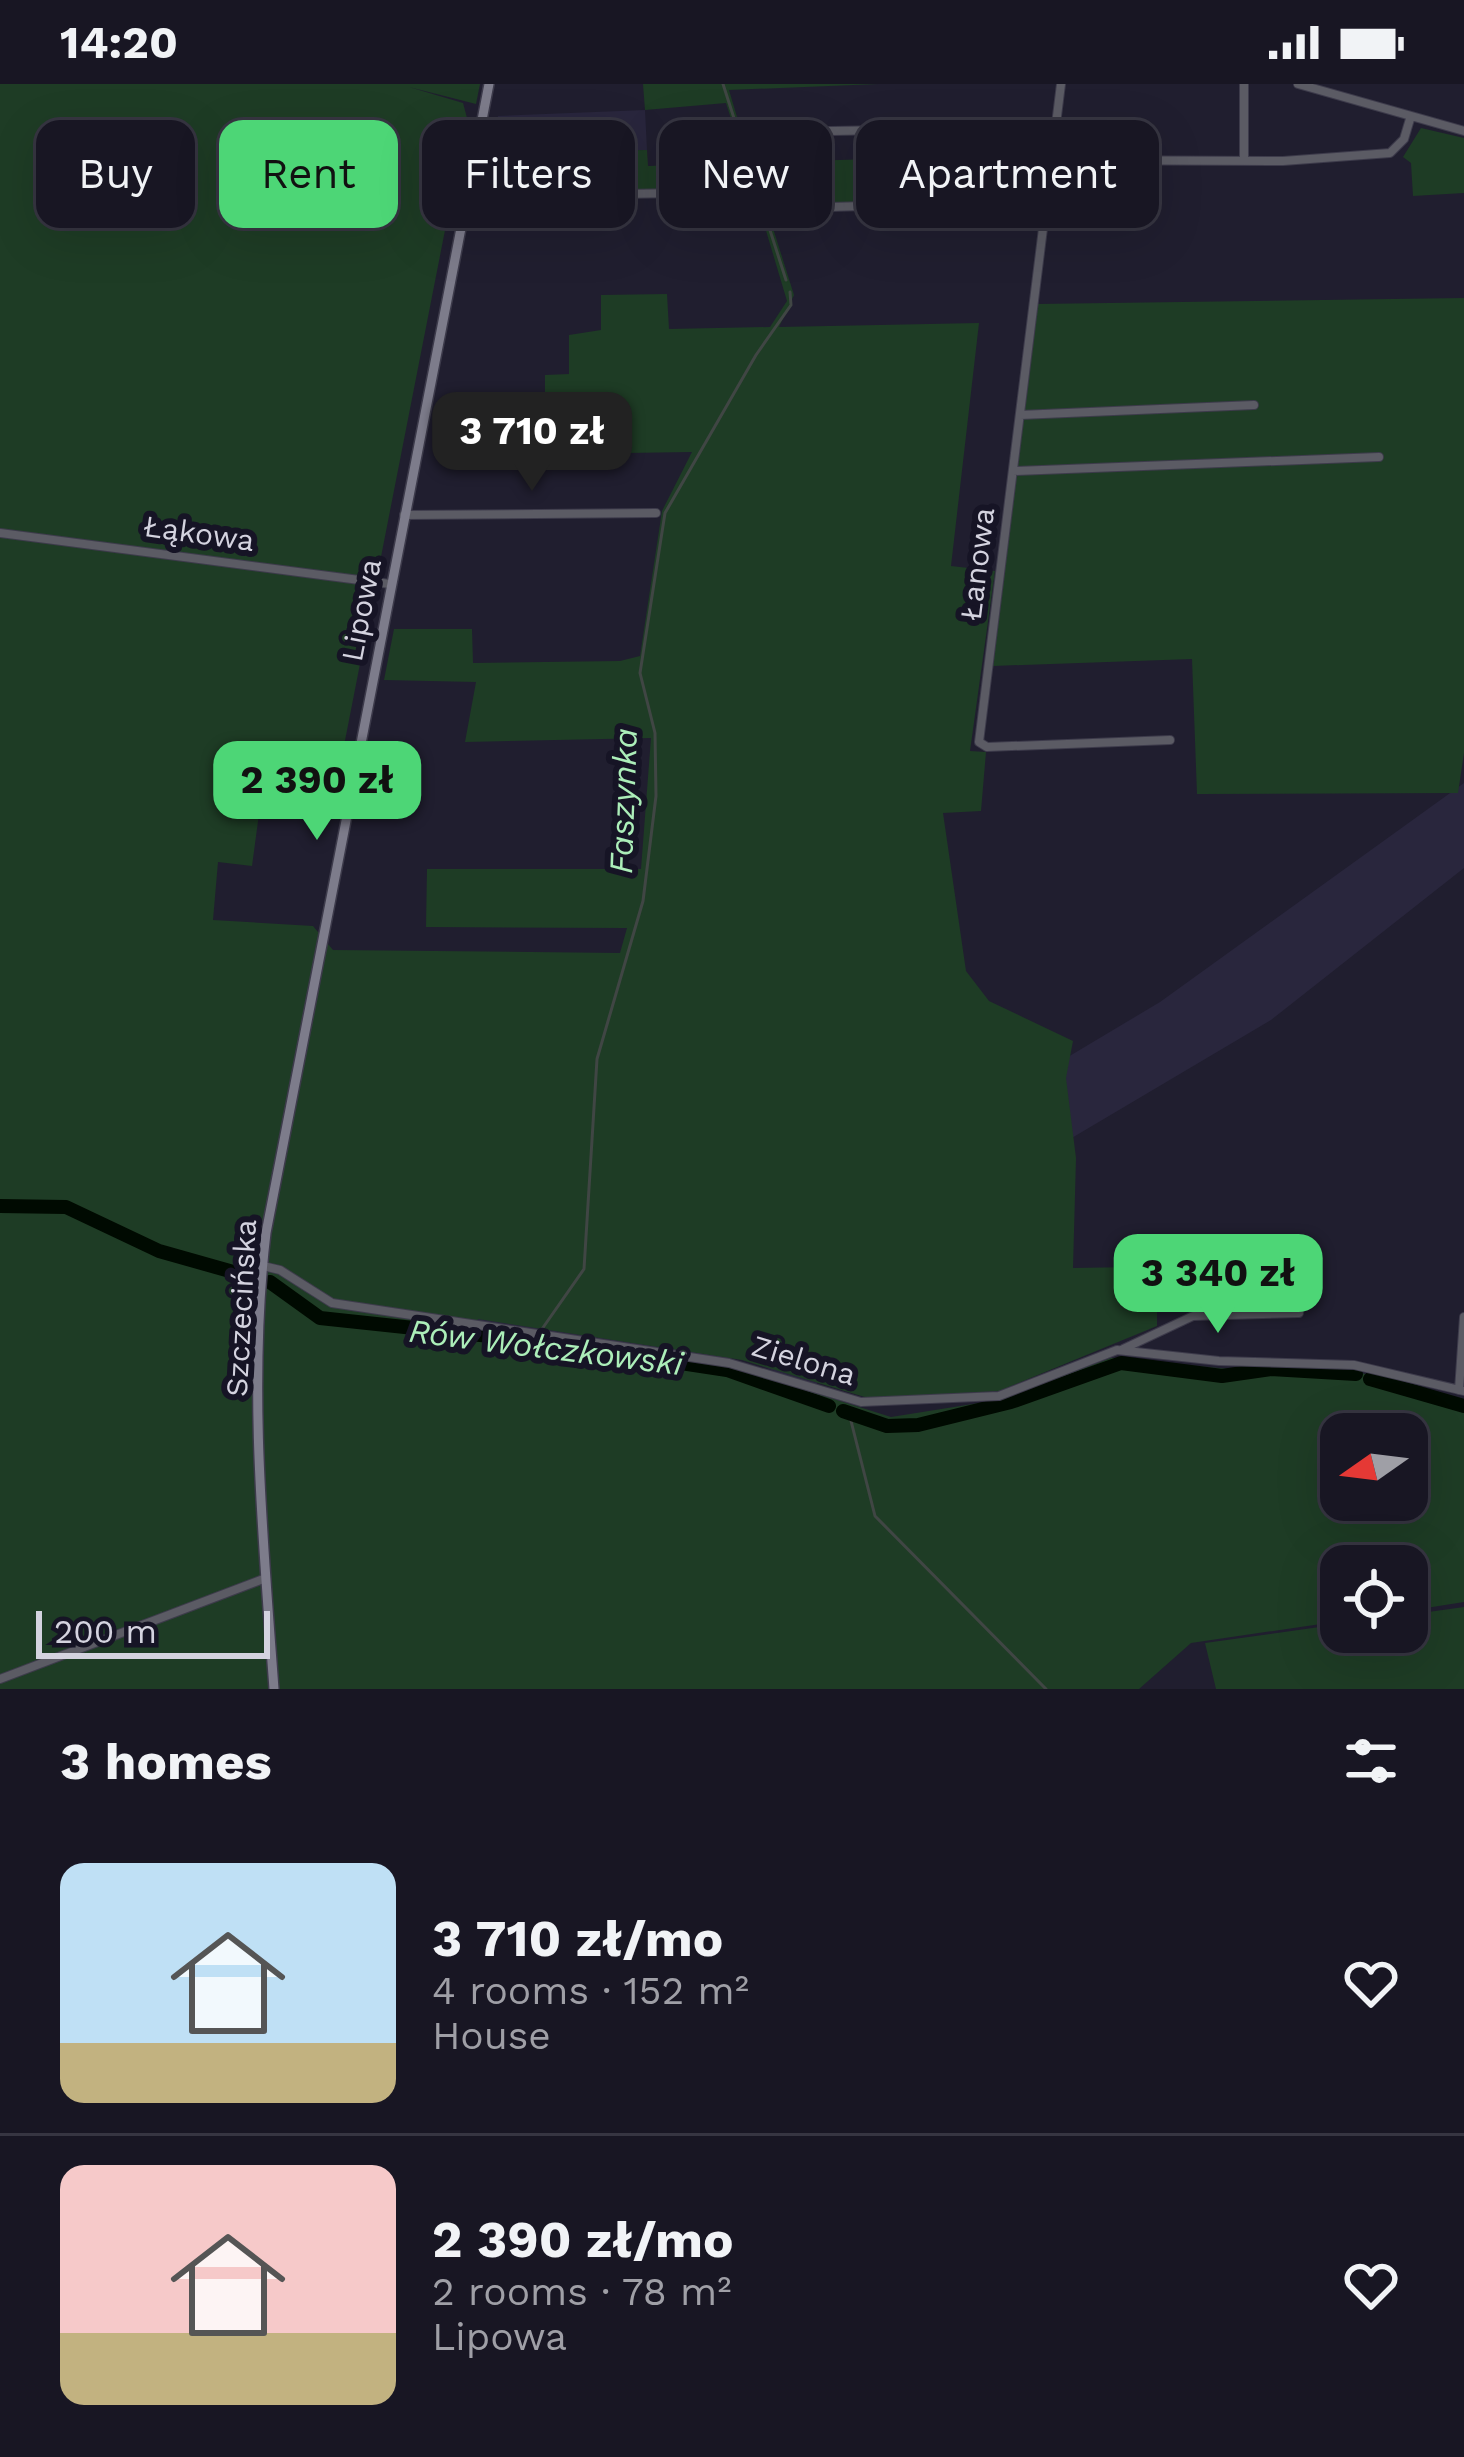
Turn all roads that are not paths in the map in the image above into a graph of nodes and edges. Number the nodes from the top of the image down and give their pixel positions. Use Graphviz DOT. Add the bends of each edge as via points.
graph roads {
  1 [pos="489,84"];
  2 [pos="1060,84"];
  3 [pos="1244,84"];
  4 [pos="1298,84"];
  5 [pos="1410,119"];
  6 [pos="482,120"];
  7 [pos="1056,120"];
  8 [pos="1464,131"];
  9 [pos="1244,158"];
  10 [pos="1159,159"];
  11 [pos="461,228"];
  12 [pos="1043,228"];
  13 [pos="1254,404"];
  14 [pos="1020,415"];
  15 [pos="1379,457"];
  16 [pos="1012,471"];
  17 [pos="656,513"];
  18 [pos="404,515"];
  19 [pos="0,533"];
  20 [pos="390,584"];
  21 [pos="1170,740"];
  22 [pos="322,934"];
  23 [pos="262,1266"];
  24 [pos="1299,1313"];
  25 [pos="1464,1317"];
  26 [pos="1123,1351"];
  27 [pos="1462,1391"];
  28 [pos="266,1577"];
  29 [pos="0,1679"];
  30 [pos="274,1689"];
  1 -- 6 [label="street, Lipowa"];
  2 -- 7 [label="street, Łanowa"];
  3 -- 9 [label="street"];
  4 -- 5 [label="street"];
  5 -- 8 [label="street"];
  5 -- 9 [label="street" via="1390,153"];
  9 -- 10 [label="street"];
  11 -- 18 [label="street, Lipowa"];
  12 -- 14 [label="street, Łanowa"];
  13 -- 14 [label="street"];
  14 -- 16 [label="street, Łanowa"];
  15 -- 16 [label="street"];
  16 -- 21 [label="street, Łanowa" via="979,742"];
  17 -- 18 [label="street"];
  18 -- 20 [label="street, Lipowa"];
  19 -- 20 [label="street, Łąkowa"];
  20 -- 22 [label="street, Lipowa"];
  22 -- 23 [label="street, Szczecińska"];
  23 -- 26 [label="street, Zielona" via="332,1303 729,1363 861,1402 999,1396"];
  23 -- 28 [label="street, Szczecińska"];
  24 -- 26 [label="street, Zielona" via="1193,1316"];
  25 -- 27 [label="street"];
  26 -- 27 [label="street, Zielona" via="1354,1365"];
  28 -- 29 [label="street"];
  28 -- 30 [label="street, Szczecińska"];
}
